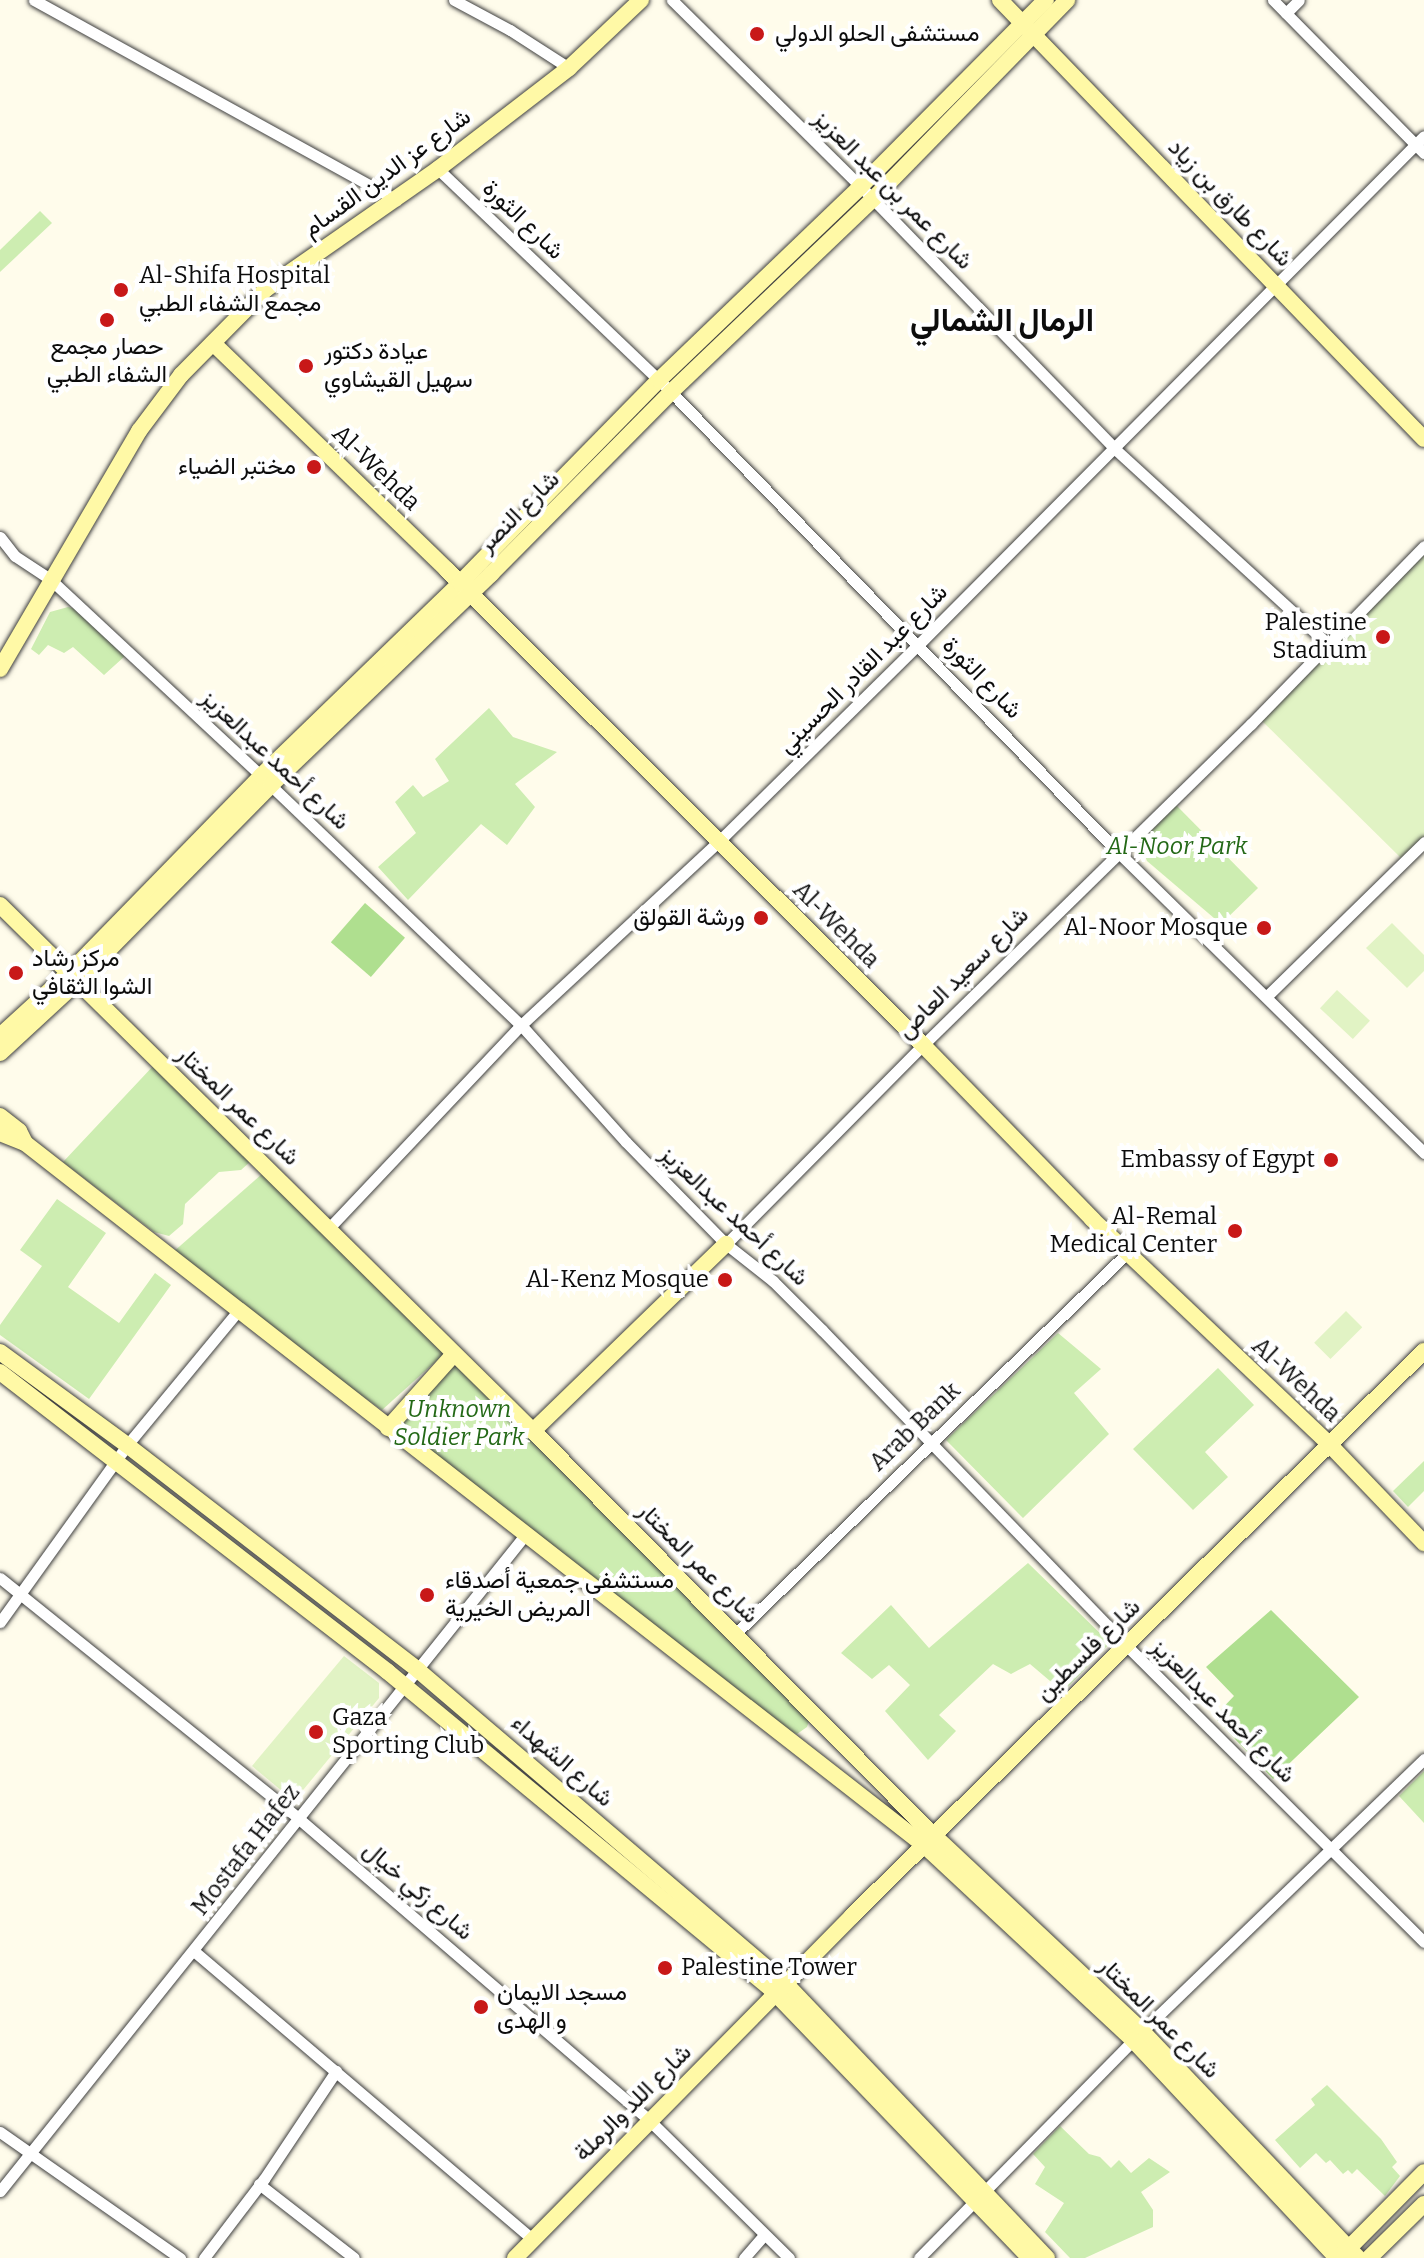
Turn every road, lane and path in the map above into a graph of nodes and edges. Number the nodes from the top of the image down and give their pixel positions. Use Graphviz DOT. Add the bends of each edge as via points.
graph roads {
  1 [pos="34,0"];
  2 [pos="454,0"];
  3 [pos="641,0"];
  4 [pos="672,0"];
  5 [pos="1000,0"];
  6 [pos="1046,0"];
  7 [pos="1067,0"];
  8 [pos="1273,0"];
  9 [pos="1299,0"];
  10 [pos="1286,13"];
  11 [pos="1029,27"];
  12 [pos="569,68"];
  13 [pos="1421,145"];
  14 [pos="438,169"];
  15 [pos="867,193"];
  16 [pos="396,200"];
  17 [pos="1277,287"];
  18 [pos="213,343"];
  19 [pos="665,386"];
  20 [pos="1424,439"];
  21 [pos="1115,449"];
  22 [pos="0,537"];
  23 [pos="1424,546"];
  24 [pos="50,579"];
  25 [pos="465,588"];
  26 [pos="1327,643"];
  27 [pos="919,644"];
  28 [pos="0,669"];
  29 [pos="266,781"];
  30 [pos="718,842"];
  31 [pos="1424,842"];
  32 [pos="1119,853"];
  33 [pos="0,905"];
  34 [pos="75,976"];
  35 [pos="1267,996"];
  36 [pos="521,1025"];
  37 [pos="0,1036"];
  38 [pos="923,1045"];
  39 [pos="0,1053"];
  40 [pos="0,1116"];
  41 [pos="0,1133"];
  42 [pos="25,1143"];
  43 [pos="1424,1153"];
  44 [pos="329,1228"];
  45 [pos="726,1244"];
  46 [pos="1127,1253"];
  47 [pos="237,1312"];
  48 [pos="1424,1351"];
  49 [pos="0,1352"];
  50 [pos="454,1354"];
  51 [pos="0,1372"];
  52 [pos="388,1428"];
  53 [pos="533,1431"];
  54 [pos="930,1443"];
  55 [pos="127,1445"];
  56 [pos="1330,1445"];
  57 [pos="116,1460"];
  58 [pos="525,1535"];
  59 [pos="1424,1543"];
  60 [pos="0,1578"];
  61 [pos="21,1593"];
  62 [pos="0,1622"];
  63 [pos="735,1634"];
  64 [pos="1127,1646"];
  65 [pos="419,1671"];
  66 [pos="406,1687"];
  67 [pos="817,1721"];
  68 [pos="788,1740"];
  69 [pos="1424,1759"];
  70 [pos="298,1818"];
  71 [pos="930,1841"];
  72 [pos="1331,1850"];
  73 [pos="1424,1942"];
  74 [pos="195,1952"];
  75 [pos="782,1990"];
  76 [pos="1137,2035"];
  77 [pos="336,2071"];
  78 [pos="648,2119"];
  79 [pos="0,2132"];
  80 [pos="31,2153"];
  81 [pos="1424,2172"];
  82 [pos="259,2184"];
  83 [pos="0,2191"];
  84 [pos="979,2195"];
  85 [pos="1424,2204"];
  86 [pos="764,2235"];
  87 [pos="532,2239"];
  88 [pos="1346,2256"];
  89 [pos="180,2258"];
  90 [pos="204,2258"];
  91 [pos="354,2258"];
  92 [pos="515,2258"];
  93 [pos="744,2258"];
  94 [pos="789,2258"];
  95 [pos="919,2258"];
  96 [pos="1030,2258"];
  97 [pos="1047,2258"];
  98 [pos="1369,2258"];
  1 -- 16 [label="street"];
  2 -- 12 [label="street"];
  3 -- 12 [label="main road, شارع عز الدين القسام"];
  4 -- 15 [label="street, شارع عمر بن عبد العزيز"];
  5 -- 11 [label="main road, شارع طارق بن زياد"];
  6 -- 11 [label="main road, شارع النصر"];
  7 -- 11 [label="main road, شارع النصر"];
  8 -- 10 [label="street"];
  9 -- 10 [label="street"];
  10 -- 13 [label="street"];
  11 -- 15 [label="main road, شارع النصر"];
  11 -- 17 [label="main road, شارع طارق بن زياد"];
  12 -- 14 [label="main road, شارع عز الدين القسام"];
  13 -- 17 [label="street, شارع عبد القادر الحسيني"];
  14 -- 16 [label="main road, شارع عز الدين القسام"];
  14 -- 19 [label="street, شارع الثورة"];
  15 -- 19 [label="main road, شارع النصر"];
  15 -- 21 [label="street, شارع عمر بن عبد العزيز"];
  16 -- 18 [label="main road, شارع عز الدين القسام" via="266,289"];
  17 -- 20 [label="main road, شارع طارق بن زياد"];
  17 -- 21 [label="street, شارع عبد القادر الحسيني"];
  18 -- 24 [label="main road, شارع عز الدين القسام" via="139,431"];
  18 -- 25 [label="main road, Al-Wehda"];
  19 -- 25 [label="main road, شارع النصر"];
  19 -- 27 [label="street, شارع الثورة"];
  21 -- 26 [label="street, شارع عمر بن عبد العزيز"];
  21 -- 27 [label="street, شارع عبد القادر الحسيني"];
  22 -- 24 [label="street, شارع أحمد عبدالعزيز" via="15,556"];
  23 -- 26 [label="street, شارع سعيد العاص"];
  24 -- 28 [label="main road, شارع عز الدين القسام"];
  24 -- 29 [label="street, شارع أحمد عبدالعزيز"];
  25 -- 29 [label="main road, شارع النصر"];
  25 -- 30 [label="main road, Al-Wehda"];
  26 -- 32 [label="street, شارع سعيد العاص"];
  27 -- 30 [label="street, شارع عبد القادر الحسيني"];
  27 -- 32 [label="street, شارع الثورة"];
  29 -- 34 [label="main road, شارع النصر"];
  29 -- 36 [label="street, شارع أحمد عبدالعزيز"];
  30 -- 36 [label="street, شارع عبد القادر الحسيني"];
  30 -- 38 [label="main road, Al-Wehda"];
  31 -- 35 [label="street"];
  32 -- 35 [label="street, شارع الثورة"];
  32 -- 38 [label="street, شارع سعيد العاص"];
  33 -- 34 [label="main road, شارع عمر المختار"];
  34 -- 37 [label="main road, شارع النصر"];
  34 -- 39 [label="main road, شارع النصر"];
  34 -- 44 [label="main road, شارع عمر المختار"];
  35 -- 43 [label="street, شارع الثورة"];
  36 -- 44 [label="street, شارع عبد القادر الحسيني"];
  36 -- 45 [label="street, شارع أحمد عبدالعزيز"];
  38 -- 45 [label="street, شارع سعيد العاص"];
  38 -- 46 [label="main road, Al-Wehda"];
  40 -- 42 [label="main road"];
  41 -- 42 [label="main road"];
  42 -- 47 [label="main road, شارع عمر المختار"];
  44 -- 50 [label="main road, شارع عمر المختار"];
  45 -- 53 [label="main road, شارع سعيد العاص"];
  45 -- 54 [label="street, شارع أحمد عبدالعزيز" via="773,1281"];
  46 -- 54 [label="street, Arab Bank"];
  46 -- 56 [label="main road, Al-Wehda"];
  47 -- 52 [label="main road, شارع عمر المختار"];
  47 -- 55 [label="street"];
  48 -- 56 [label="main road, شارع فلسطين"];
  49 -- 55 [label="main road, شارع الشهداء"];
  50 -- 52 [label="main road"];
  50 -- 53 [label="main road, شارع عمر المختار"];
  51 -- 57 [label="main road, شارع الشهداء"];
  52 -- 58 [label="main road, شارع عمر المختار"];
  53 -- 63 [label="main road, شارع عمر المختار"];
  54 -- 63 [label="street, Arab Bank"];
  54 -- 64 [label="street, شارع أحمد عبدالعزيز"];
  55 -- 57 [label="street"];
  55 -- 65 [label="main road, شارع الشهداء"];
  56 -- 59 [label="main road, Al-Wehda"];
  56 -- 64 [label="main road, شارع فلسطين"];
  57 -- 61 [label="street"];
  57 -- 66 [label="main road, شارع الشهداء"];
  58 -- 65 [label="street, Mostafa Hafez"];
  58 -- 68 [label="main road, شارع عمر المختار"];
  60 -- 61 [label="street, شارع زكي خيال"];
  61 -- 62 [label="street"];
  61 -- 70 [label="street, شارع زكي خيال"];
  63 -- 67 [label="main road, شارع عمر المختار"];
  64 -- 71 [label="main road, شارع فلسطين"];
  64 -- 72 [label="street, شارع أحمد عبدالعزيز"];
  65 -- 66 [label="street, Mostafa Hafez"];
  65 -- 75 [label="main road, شارع الشهداء"];
  66 -- 70 [label="street, Mostafa Hafez"];
  66 -- 75 [label="main road, شارع الشهداء"];
  67 -- 68 [label="main road" via="809,1737"];
  67 -- 71 [label="main road, شارع عمر المختار"];
  68 -- 71 [label="main road, شارع عمر المختار"];
  69 -- 72 [label="street"];
  70 -- 74 [label="street, Mostafa Hafez"];
  70 -- 78 [label="street, شارع زكي خيال"];
  71 -- 75 [label="main road, شارع فلسطين"];
  71 -- 76 [label="main road, شارع عمر المختار"];
  72 -- 73 [label="street, شارع أحمد عبدالعزيز"];
  72 -- 76 [label="street"];
  74 -- 77 [label="street"];
  74 -- 80 [label="street, Mostafa Hafez"];
  75 -- 78 [label="main road, شارع اللد والرملة"];
  75 -- 84 [label="main road, شارع الشهداء"];
  76 -- 84 [label="street"];
  76 -- 88 [label="main road, شارع عمر المختار"];
  77 -- 82 [label="street"];
  77 -- 87 [label="street"];
  78 -- 86 [label="street, شارع زكي خيال"];
  78 -- 87 [label="main road, شارع اللد والرملة"];
  79 -- 80 [label="street"];
  80 -- 83 [label="street, Mostafa Hafez"];
  80 -- 89 [label="street"];
  81 -- 88 [label="main road"];
  82 -- 90 [label="street"];
  82 -- 91 [label="street"];
  84 -- 95 [label="street"];
  84 -- 96 [label="main road, شارع الشهداء"];
  84 -- 97 [label="main road, شارع الشهداء"];
  85 -- 98 [label="main road"];
  86 -- 93 [label="street"];
  86 -- 94 [label="street, شارع زكي خيال"];
  87 -- 92 [label="main road, شارع اللد والرملة"];
}
